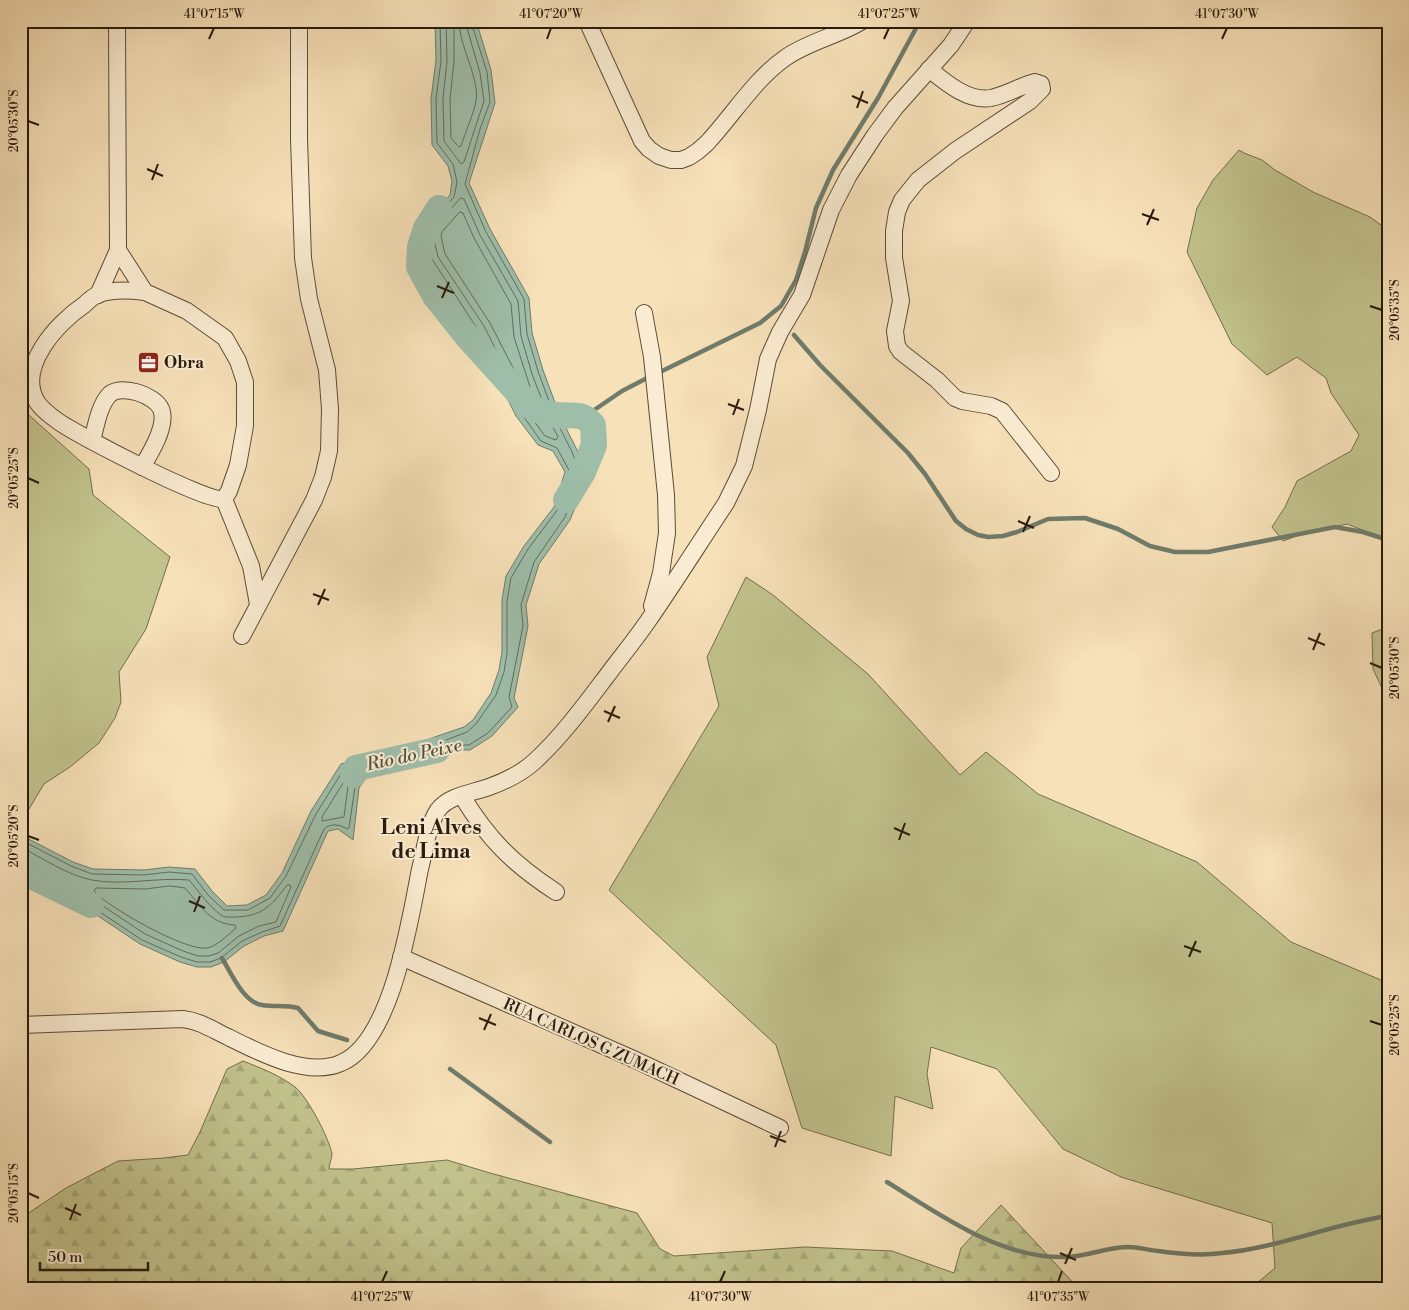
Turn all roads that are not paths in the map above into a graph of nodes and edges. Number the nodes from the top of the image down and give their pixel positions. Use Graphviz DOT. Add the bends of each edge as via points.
graph roads {
  1 [pos="117,21"];
  2 [pos="299,21"];
  3 [pos="587,21"];
  4 [pos="862,21"];
  5 [pos="967,21"];
  6 [pos="929,69"];
  7 [pos="118,250"];
  8 [pos="144,292"];
  9 [pos="98,294"];
  10 [pos="644,313"];
  11 [pos="92,441"];
  12 [pos="142,467"];
  13 [pos="1052,473"];
  14 [pos="224,499"];
  15 [pos="258,604"];
  16 [pos="648,620"];
  17 [pos="242,636"];
  18 [pos="462,796"];
  19 [pos="556,892"];
  20 [pos="401,957"];
  21 [pos="21,1025"];
  22 [pos="780,1128"];
  1 -- 7 [label="street"];
  2 -- 15 [label="street" via="303,258 309,299 327,370 329,451 314,500"];
  3 -- 4 [label="street" via="642,141 659,156 671,160 689,157 703,147 755,86 786,57 845,32"];
  5 -- 6 [label="street"];
  6 -- 13 [label="street" via="947,83 976,97 990,98 1035,82 1041,84 1042,90 934,167 902,200 893,243 901,301 895,331 897,346 955,398 991,406 1002,412"];
  6 -- 16 [label="street" via="895,108 849,175 822,232 802,295 768,359 750,446 737,483"];
  7 -- 8 [label="street"];
  7 -- 9 [label="street"];
  8 -- 9 [label="street" via="126,290"];
  8 -- 14 [label="street" via="187,311 225,338 238,361 245,382 245,426 238,465"];
  9 -- 11 [label="street" via="54,331 37,356 32,375 32,392 37,403 60,422"];
  10 -- 16 [label="street" via="653,365 666,495 661,573"];
  11 -- 12 [label="street"];
  11 -- 12 [label="street" via="103,405 112,392 130,390 145,395 162,410 162,423 158,438"];
  12 -- 14 [label="street" via="216,499"];
  14 -- 15 [label="street" via="251,566"];
  15 -- 17 [label="street"];
  16 -- 18 [label="street" via="571,723 534,762 501,782"];
  18 -- 19 [label="street" via="498,846"];
  18 -- 20 [label="street" via="439,809 432,824"];
  20 -- 21 [label="street" via="371,1036 340,1064 299,1066 199,1022 183,1019"];
  20 -- 22 [label="street, RUA CARLOS G ZUMACH"];
}
